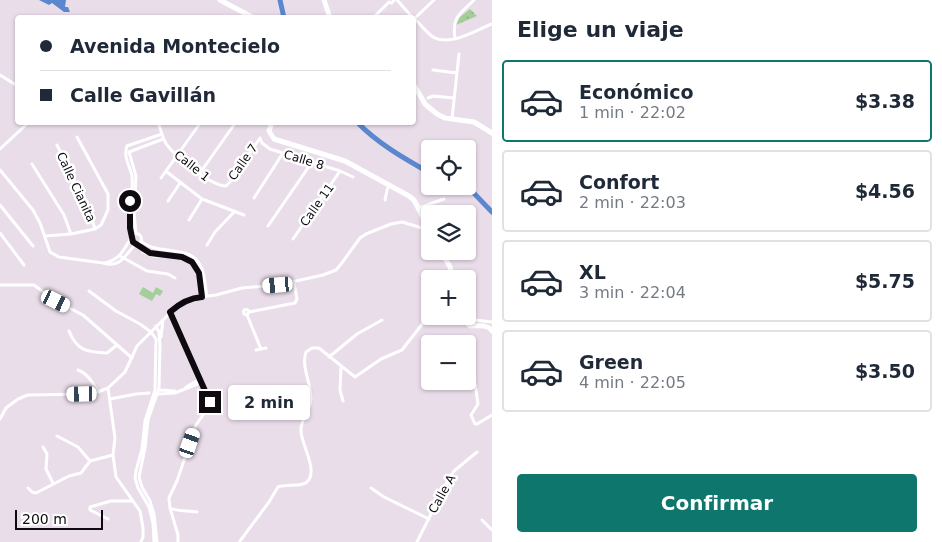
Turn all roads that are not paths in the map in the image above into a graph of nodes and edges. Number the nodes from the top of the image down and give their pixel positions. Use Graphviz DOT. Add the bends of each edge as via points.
graph roads {
  1 [pos="220,0"];
  2 [pos="324,0"];
  3 [pos="396,0"];
  4 [pos="434,0"];
  5 [pos="474,0"];
  6 [pos="389,1"];
  7 [pos="248,15"];
  8 [pos="329,15"];
  9 [pos="376,15"];
  10 [pos="411,15"];
  11 [pos="416,16"];
  12 [pos="416,20"];
  13 [pos="492,24"];
  14 [pos="455,39"];
  15 [pos="459,54"];
  16 [pos="433,70"];
  17 [pos="457,73"];
  18 [pos="0,75"];
  19 [pos="15,84"];
  20 [pos="416,90"];
  21 [pos="428,98"];
  22 [pos="454,98"];
  23 [pos="452,118"];
  24 [pos="26,125"];
  25 [pos="159,125"];
  26 [pos="199,125"];
  27 [pos="234,125"];
  28 [pos="271,125"];
  29 [pos="492,133"];
  30 [pos="162,134"];
  31 [pos="77,137"];
  32 [pos="260,138"];
  33 [pos="164,139"];
  34 [pos="56,145"];
  35 [pos="0,149"];
  36 [pos="283,153"];
  37 [pos="177,156"];
  38 [pos="312,162"];
  39 [pos="32,164"];
  40 [pos="0,170"];
  41 [pos="340,171"];
  42 [pos="167,172"];
  43 [pos="200,173"];
  44 [pos="353,177"];
  45 [pos="161,178"];
  46 [pos="180,183"];
  47 [pos="390,184"];
  48 [pos="226,186"];
  49 [pos="254,198"];
  50 [pos="202,199"];
  51 [pos="444,199"];
  52 [pos="385,200"];
  53 [pos="168,201"];
  54 [pos="0,206"];
  55 [pos="418,208"];
  56 [pos="235,211"];
  57 [pos="421,214"];
  58 [pos="244,215"];
  59 [pos="190,220"];
  60 [pos="268,226"];
  61 [pos="421,227"];
  62 [pos="95,229"];
  63 [pos="0,233"];
  64 [pos="71,234"];
  65 [pos="45,236"];
  66 [pos="133,236"];
  67 [pos="294,239"];
  68 [pos="138,244"];
  69 [pos="207,245"];
  70 [pos="33,246"];
  71 [pos="120,256"];
  72 [pos="124,259"];
  73 [pos="103,263"];
  74 [pos="24,265"];
  75 [pos="175,278"];
  76 [pos="294,282"];
  77 [pos="0,284"];
  78 [pos="88,291"];
  79 [pos="207,296"];
  80 [pos="202,297"];
  81 [pos="170,312"];
  82 [pos="162,320"];
  83 [pos="382,320"];
  84 [pos="476,320"];
  85 [pos="492,322"];
  86 [pos="421,325"];
  87 [pos="469,325"];
  88 [pos="155,327"];
  89 [pos="492,331"];
  90 [pos="69,332"];
  91 [pos="151,332"];
  92 [pos="117,345"];
  93 [pos="158,346"];
  94 [pos="266,348"];
  95 [pos="329,357"];
  96 [pos="132,358"];
  97 [pos="342,368"];
  98 [pos="78,370"];
  99 [pos="201,381"];
  100 [pos="108,388"];
  101 [pos="476,390"];
  102 [pos="98,392"];
  103 [pos="157,392"];
  104 [pos="149,393"];
  105 [pos="110,399"];
  106 [pos="343,401"];
  107 [pos="492,415"];
  108 [pos="0,419"];
  109 [pos="57,436"];
  110 [pos="44,446"];
  111 [pos="477,452"];
  112 [pos="113,455"];
  113 [pos="90,461"];
  114 [pos="53,483"];
  115 [pos="28,488"];
  116 [pos="371,488"];
  117 [pos="133,501"];
  118 [pos="170,508"];
  119 [pos="196,512"];
  120 [pos="429,518"];
  121 [pos="108,519"];
  122 [pos="482,520"];
  123 [pos="492,530"];
  124 [pos="240,541"];
  125 [pos="141,542"];
  126 [pos="156,542"];
  127 [pos="178,542"];
  128 [pos="417,542"];
  1 -- 7 [label="street"];
  2 -- 8 [label="street"];
  3 -- 6 [label="street"];
  3 -- 10 [label="street"];
  4 -- 11 [label="street"];
  5 -- 14 [label="street" via="456,16 453,26"];
  6 -- 9 [label="street"];
  12 -- 14 [label="street" via="435,38"];
  13 -- 14 [label="street"];
  15 -- 17 [label="street"];
  16 -- 17 [label="street"];
  17 -- 22 [label="street"];
  18 -- 19 [label="street"];
  20 -- 23 [label="street" via="431,110"];
  21 -- 22 [label="street"];
  22 -- 23 [label="street"];
  23 -- 29 [label="street" via="474,122"];
  24 -- 35 [label="street"];
  25 -- 30 [label="street, Calle 1"];
  26 -- 37 [label="street"];
  27 -- 43 [label="street"];
  28 -- 47 [label="street" via="269,131 274,139 345,161"];
  30 -- 33 [label="street, Calle 1"];
  30 -- 66 [label="street" via="127,146 125,152 132,175 129,214"];
  31 -- 62 [label="street" via="108,194 108,210 101,225"];
  32 -- 36 [label="street, Calle 8" via="270,149"];
  32 -- 48 [label="street, Calle 7"];
  33 -- 37 [label="street, Calle 1"];
  33 -- 66 [label="street" via="129,152 136,176"];
  34 -- 62 [label="street, Calle Cianita"];
  36 -- 38 [label="street, Calle 8"];
  36 -- 49 [label="street"];
  37 -- 42 [label="street"];
  37 -- 43 [label="street, Calle 1"];
  38 -- 41 [label="street, Calle 8"];
  38 -- 60 [label="street"];
  39 -- 64 [label="street" via="64,215"];
  40 -- 65 [label="street" via="33,210"];
  41 -- 44 [label="street, Calle 8"];
  41 -- 67 [label="street, Calle 11"];
  42 -- 45 [label="street"];
  42 -- 46 [label="street"];
  43 -- 48 [label="street, Calle 1" via="212,182"];
  46 -- 50 [label="street"];
  46 -- 53 [label="street"];
  47 -- 52 [label="street"];
  47 -- 55 [label="street" via="414,200"];
  50 -- 56 [label="street"];
  50 -- 59 [label="street"];
  51 -- 55 [label="street"];
  54 -- 70 [label="street"];
  55 -- 57 [label="street"];
  56 -- 58 [label="street"];
  56 -- 69 [label="street"];
  61 -- 76 [label="street" via="402,222 370,231 360,238 336,270"];
  62 -- 64 [label="street"];
  63 -- 74 [label="street"];
  64 -- 65 [label="street"];
  65 -- 73 [label="street" via="48,249 53,254"];
  66 -- 68 [label="street" via="133,242"];
  66 -- 68 [label="street" via="142,237"];
  66 -- 71 [label="street"];
  68 -- 72 [label="street"];
  68 -- 79 [label="street" via="183,252 194,258 202,269"];
  68 -- 80 [label="street" via="150,253 188,259 199,273"];
  71 -- 72 [label="street"];
  71 -- 73 [label="street"];
  72 -- 73 [label="street" via="114,265"];
  72 -- 75 [label="street" via="147,271"];
  76 -- 79 [label="street"];
  76 -- 94 [label="street" via="295,303 248,313 259,350"];
  77 -- 92 [label="street" via="34,285 84,315"];
  78 -- 91 [label="street"];
  79 -- 80 [label="street"];
  80 -- 81 [label="street" via="185,301"];
  81 -- 82 [label="street"];
  81 -- 99 [label="street"];
  82 -- 88 [label="street"];
  82 -- 93 [label="street"];
  83 -- 95 [label="street" via="357,334"];
  84 -- 85 [label="street"];
  86 -- 97 [label="street" via="402,350 381,359 355,377"];
  87 -- 89 [label="street" via="486,326"];
  88 -- 91 [label="street"];
  88 -- 93 [label="street" via="159,332"];
  90 -- 92 [label="street" via="75,345 89,352 107,353"];
  91 -- 93 [label="street"];
  91 -- 96 [label="street" via="137,346"];
  92 -- 96 [label="street"];
  93 -- 103 [label="street"];
  95 -- 97 [label="street"];
  95 -- 124 [label="street" via="316,347 304,356 311,401 301,432 311,476 303,485 278,487"];
  96 -- 100 [label="street" via="125,372"];
  97 -- 106 [label="street" via="340,390"];
  98 -- 102 [label="street" via="87,376"];
  99 -- 103 [label="street" via="175,393"];
  99 -- 118 [label="street" via="210,402 196,424 169,498"];
  100 -- 102 [label="street"];
  100 -- 105 [label="street"];
  101 -- 107 [label="street" via="478,404 471,414 475,424"];
  102 -- 108 [label="street" via="28,395 18,398 6,408"];
  103 -- 126 [label="street" via="146,416 135,478 149,507"];
  104 -- 105 [label="street"];
  105 -- 112 [label="street" via="116,438"];
  109 -- 113 [label="street" via="78,448"];
  110 -- 114 [label="street" via="46,469"];
  111 -- 120 [label="street, Calle A" via="454,471"];
  112 -- 113 [label="street"];
  112 -- 117 [label="street" via="116,477"];
  113 -- 114 [label="street" via="81,473"];
  114 -- 115 [label="street" via="36,492"];
  116 -- 120 [label="street"];
  117 -- 121 [label="street" via="90,507"];
  117 -- 125 [label="street" via="143,522"];
  118 -- 119 [label="street"];
  118 -- 127 [label="street"];
  120 -- 128 [label="street, Calle A"];
  122 -- 123 [label="street"];
}
